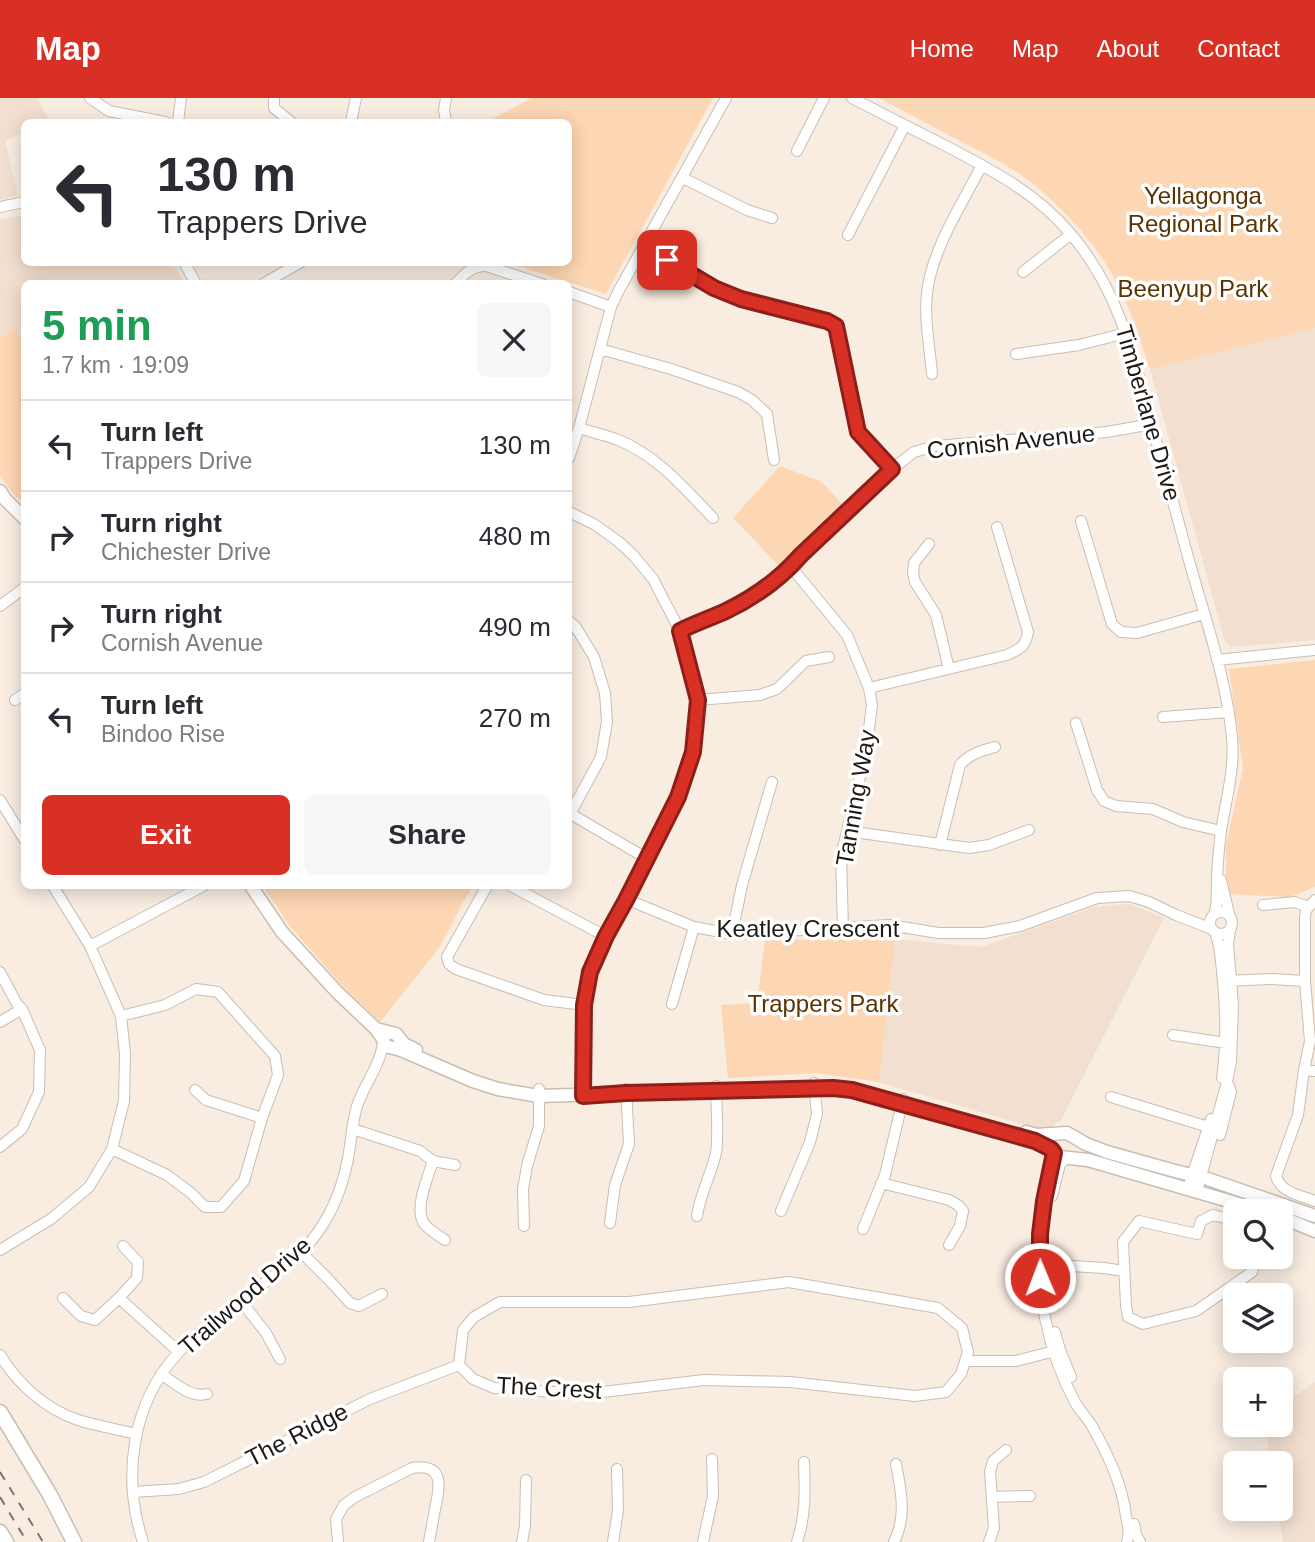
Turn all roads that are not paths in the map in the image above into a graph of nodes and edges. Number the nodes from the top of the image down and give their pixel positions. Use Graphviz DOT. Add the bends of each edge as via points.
graph roads {
  1 [pos="90,98"];
  2 [pos="181,98"];
  3 [pos="274,98"];
  4 [pos="356,98"];
  5 [pos="446,98"];
  6 [pos="726,98"];
  7 [pos="824,98"];
  8 [pos="852,98"];
  9 [pos="150,119"];
  10 [pos="178,119"];
  11 [pos="287,119"];
  12 [pos="352,119"];
  13 [pos="446,119"];
  14 [pos="905,125"];
  15 [pos="797,151"];
  16 [pos="982,165"];
  17 [pos="683,178"];
  18 [pos="21,203"];
  19 [pos="0,208"];
  20 [pos="772,218"];
  21 [pos="1071,234"];
  22 [pos="848,236"];
  23 [pos="643,246"];
  24 [pos="294,266"];
  25 [pos="479,266"];
  26 [pos="486,266"];
  27 [pos="1023,272"];
  28 [pos="282,273"];
  29 [pos="270,280"];
  30 [pos="286,280"];
  31 [pos="459,280"];
  32 [pos="527,280"];
  33 [pos="572,293"];
  34 [pos="611,307"];
  35 [pos="1126,333"];
  36 [pos="600,349"];
  37 [pos="1016,354"];
  38 [pos="932,374"];
  39 [pos="1152,424"];
  40 [pos="579,428"];
  41 [pos="572,449"];
  42 [pos="774,460"];
  43 [pos="892,469"];
  44 [pos="0,491"];
  45 [pos="572,514"];
  46 [pos="21,515"];
  47 [pos="713,518"];
  48 [pos="1081,521"];
  49 [pos="997,527"];
  50 [pos="929,544"];
  51 [pos="791,567"];
  52 [pos="21,590"];
  53 [pos="0,606"];
  54 [pos="1204,614"];
  55 [pos="572,624"];
  56 [pos="680,631"];
  57 [pos="1315,650"];
  58 [pos="829,657"];
  59 [pos="1217,660"];
  60 [pos="949,669"];
  61 [pos="869,688"];
  62 [pos="698,700"];
  63 [pos="1229,712"];
  64 [pos="1163,717"];
  65 [pos="1076,723"];
  66 [pos="995,747"];
  67 [pos="772,782"];
  68 [pos="0,800"];
  69 [pos="572,809"];
  70 [pos="572,816"];
  71 [pos="1029,830"];
  72 [pos="847,831"];
  73 [pos="1221,831"];
  74 [pos="21,834"];
  75 [pos="940,845"];
  76 [pos="646,858"];
  77 [pos="1219,858"];
  78 [pos="54,889"];
  79 [pos="197,889"];
  80 [pos="253,889"];
  81 [pos="485,889"];
  82 [pos="517,889"];
  83 [pos="626,900"];
  84 [pos="1311,904"];
  85 [pos="1263,905"];
  86 [pos="1228,914"];
  87 [pos="1212,916"];
  88 [pos="1193,922"];
  89 [pos="694,927"];
  90 [pos="843,929"];
  91 [pos="1230,930"];
  92 [pos="1214,931"];
  93 [pos="732,934"];
  94 [pos="606,936"];
  95 [pos="90,946"];
  96 [pos="0,972"];
  97 [pos="1227,981"];
  98 [pos="1305,981"];
  99 [pos="672,1004"];
  100 [pos="1233,1004"];
  101 [pos="584,1005"];
  102 [pos="22,1009"];
  103 [pos="121,1016"];
  104 [pos="0,1022"];
  105 [pos="1173,1035"];
  106 [pos="387,1041"];
  107 [pos="1312,1041"];
  108 [pos="1229,1044"];
  109 [pos="1231,1061"];
  110 [pos="1304,1070"];
  111 [pos="1315,1071"];
  112 [pos="1227,1082"];
  113 [pos="814,1085"];
  114 [pos="716,1088"];
  115 [pos="195,1090"];
  116 [pos="626,1090"];
  117 [pos="582,1091"];
  118 [pos="539,1092"];
  119 [pos="1111,1097"];
  120 [pos="902,1100"];
  121 [pos="262,1118"];
  122 [pos="1212,1128"];
  123 [pos="353,1129"];
  124 [pos="1059,1134"];
  125 [pos="1074,1138"];
  126 [pos="0,1147"];
  127 [pos="111,1149"];
  128 [pos="1209,1149"];
  129 [pos="1059,1154"];
  130 [pos="433,1161"];
  131 [pos="455,1165"];
  132 [pos="1197,1176"];
  133 [pos="881,1183"];
  134 [pos="1193,1189"];
  135 [pos="1225,1199"];
  136 [pos="1315,1201"];
  137 [pos="781,1211"];
  138 [pos="697,1216"];
  139 [pos="1315,1216"];
  140 [pos="1223,1218"];
  141 [pos="1293,1222"];
  142 [pos="610,1223"];
  143 [pos="524,1226"];
  144 [pos="863,1229"];
  145 [pos="1315,1231"];
  146 [pos="445,1240"];
  147 [pos="949,1245"];
  148 [pos="123,1246"];
  149 [pos="0,1250"];
  150 [pos="301,1252"];
  151 [pos="1042,1264"];
  152 [pos="1253,1269"];
  153 [pos="1124,1271"];
  154 [pos="382,1294"];
  155 [pos="64,1298"];
  156 [pos="119,1298"];
  157 [pos="241,1301"];
  158 [pos="1056,1351"];
  159 [pos="179,1352"];
  160 [pos="0,1356"];
  161 [pos="280,1359"];
  162 [pos="965,1362"];
  163 [pos="459,1365"];
  164 [pos="161,1374"];
  165 [pos="207,1394"];
  166 [pos="0,1412"];
  167 [pos="136,1434"];
  168 [pos="1006,1450"];
  169 [pos="712,1459"];
  170 [pos="804,1462"];
  171 [pos="896,1464"];
  172 [pos="617,1469"];
  173 [pos="526,1480"];
  174 [pos="133,1492"];
  175 [pos="50,1494"];
  176 [pos="1030,1496"];
  177 [pos="992,1497"];
  178 [pos="0,1532"];
  179 [pos="6,1542"];
  180 [pos="74,1542"];
  181 [pos="85,1542"];
  182 [pos="143,1542"];
  183 [pos="338,1542"];
  184 [pos="429,1542"];
  185 [pos="522,1542"];
  186 [pos="612,1542"];
  187 [pos="703,1542"];
  188 [pos="797,1542"];
  189 [pos="894,1542"];
  190 [pos="989,1542"];
  191 [pos="1128,1542"];
  192 [pos="1140,1542"];
  1 -- 9 [label="street" via="109,111"];
  2 -- 10 [label="street"];
  3 -- 11 [label="street" via="274,108"];
  4 -- 12 [label="street"];
  5 -- 13 [label="street"];
  6 -- 17 [label="street"];
  7 -- 15 [label="street"];
  8 -- 14 [label="street, Timberlane Drive"];
  14 -- 16 [label="street, Timberlane Drive"];
  14 -- 22 [label="street"];
  16 -- 21 [label="street, Timberlane Drive" via="1031,196"];
  16 -- 38 [label="street" via="932,270 926,310"];
  17 -- 20 [label="street"];
  17 -- 23 [label="street"];
  18 -- 19 [label="street"];
  21 -- 27 [label="street"];
  21 -- 35 [label="street, Timberlane Drive" via="1104,281"];
  23 -- 34 [label="street"];
  23 -- 43 [label="street" via="714,288 836,326 858,432"];
  24 -- 28 [label="street"];
  25 -- 31 [label="street"];
  26 -- 32 [label="street"];
  28 -- 29 [label="street"];
  28 -- 30 [label="street"];
  33 -- 34 [label="street"];
  34 -- 36 [label="street"];
  35 -- 37 [label="street"];
  35 -- 39 [label="street, Timberlane Drive"];
  36 -- 40 [label="street"];
  36 -- 42 [label="street" via="738,391 767,414"];
  39 -- 43 [label="street, Cornish Avenue" via="935,446 914,452"];
  39 -- 54 [label="street, Timberlane Drive"];
  40 -- 41 [label="street"];
  40 -- 47 [label="street" via="640,450 666,469"];
  43 -- 51 [label="street, Cornish Avenue"];
  44 -- 46 [label="main road"];
  45 -- 56 [label="street" via="607,532 634,556 653,579"];
  48 -- 54 [label="street" via="1112,624 1121,632 1137,633"];
  49 -- 60 [label="street" via="1028,632 1026,642 1007,655"];
  50 -- 60 [label="street" via="914,563 913,573 936,615"];
  51 -- 56 [label="street, Cornish Avenue" via="728,610"];
  51 -- 61 [label="street, Tanning Way" via="847,635"];
  52 -- 53 [label="street"];
  54 -- 59 [label="street, Timberlane Drive"];
  55 -- 69 [label="street" via="594,657 605,693 607,722 601,757"];
  56 -- 62 [label="street"];
  57 -- 59 [label="street"];
  58 -- 62 [label="street" via="806,661 777,689 760,695"];
  59 -- 63 [label="street, Timberlane Drive"];
  60 -- 61 [label="street"];
  61 -- 72 [label="street, Tanning Way" via="872,705 866,752"];
  62 -- 76 [label="street" via="693,752 678,797"];
  63 -- 64 [label="street"];
  63 -- 73 [label="street, Timberlane Drive" via="1232,775"];
  65 -- 73 [label="street" via="1104,801 1153,809"];
  66 -- 75 [label="street" via="977,752 960,765"];
  67 -- 93 [label="street"];
  68 -- 74 [label="street"];
  70 -- 76 [label="street"];
  71 -- 75 [label="street" via="989,845"];
  72 -- 75 [label="street"];
  72 -- 90 [label="street, Tanning Way" via="841,856"];
  73 -- 77 [label="street, Timberlane Drive"];
  76 -- 83 [label="street"];
  77 -- 86 [label="street, Timberlane Drive"];
  77 -- 87 [label="street, Timberlane Drive"];
  78 -- 95 [label="street"];
  79 -- 95 [label="street"];
  80 -- 106 [label="main road" via="282,932"];
  81 -- 101 [label="street" via="447,957 449,964 544,1000"];
  82 -- 94 [label="street"];
  83 -- 89 [label="street, Keatley Crescent"];
  83 -- 94 [label="street"];
  84 -- 85 [label="street"];
  84 -- 98 [label="street" via="1305,918"];
  86 -- 87 [label="street"];
  86 -- 91 [label="street"];
  87 -- 88 [label="street"];
  87 -- 92 [label="street"];
  88 -- 90 [label="street, Keatley Crescent" via="1121,895 1097,898 1020,926 984,933 938,933 890,925"];
  88 -- 92 [label="street, Keatley Crescent"];
  89 -- 93 [label="street, Keatley Crescent"];
  89 -- 99 [label="street"];
  90 -- 93 [label="street, Keatley Crescent"];
  91 -- 92 [label="street"];
  91 -- 97 [label="street"];
  92 -- 97 [label="street"];
  94 -- 101 [label="street" via="590,972"];
  95 -- 103 [label="street"];
  96 -- 102 [label="street"];
  97 -- 98 [label="street"];
  97 -- 100 [label="street"];
  97 -- 108 [label="street"];
  98 -- 107 [label="street"];
  100 -- 108 [label="street"];
  100 -- 109 [label="street" via="1238,1012 1239,1045 1238,1055"];
  101 -- 117 [label="street"];
  102 -- 104 [label="street"];
  102 -- 126 [label="street" via="40,1050 39,1092 22,1129"];
  103 -- 121 [label="street" via="165,1005 195,989 218,992 275,1056 278,1075"];
  103 -- 127 [label="street" via="124,1101"];
  105 -- 108 [label="street"];
  106 -- 118 [label="main road" via="475,1076"];
  106 -- 123 [label="street, Trailwood Drive" via="357,1107"];
  107 -- 110 [label="street"];
  108 -- 109 [label="street"];
  108 -- 122 [label="street"];
  109 -- 112 [label="street"];
  110 -- 111 [label="street"];
  110 -- 136 [label="street" via="1298,1115 1276,1176 1286,1190"];
  112 -- 122 [label="street"];
  112 -- 128 [label="street" via="1231,1092 1224,1121 1219,1138"];
  113 -- 114 [label="main road"];
  113 -- 120 [label="main road" via="852,1085"];
  113 -- 137 [label="street" via="817,1114 810,1142"];
  114 -- 116 [label="main road"];
  114 -- 138 [label="street" via="716,1151"];
  115 -- 121 [label="street" via="206,1100"];
  116 -- 117 [label="main road"];
  116 -- 142 [label="street" via="629,1144 615,1185"];
  117 -- 118 [label="main road"];
  118 -- 143 [label="street" via="539,1126 523,1189"];
  119 -- 122 [label="street"];
  120 -- 124 [label="main road" via="1036,1135"];
  120 -- 129 [label="main road" via="1035,1141"];
  120 -- 133 [label="street"];
  121 -- 127 [label="street" via="244,1181 221,1207 205,1207 167,1175"];
  122 -- 128 [label="street"];
  122 -- 132 [label="street"];
  123 -- 130 [label="street" via="420,1151"];
  123 -- 150 [label="street, Trailwood Drive" via="338,1193"];
  124 -- 125 [label="main road"];
  124 -- 129 [label="main road" via="1052,1140"];
  125 -- 129 [label="main road" via="1076,1149 1071,1155"];
  125 -- 132 [label="main road" via="1107,1152"];
  127 -- 149 [label="street" via="89,1186 51,1219"];
  128 -- 132 [label="street"];
  129 -- 134 [label="main road"];
  129 -- 151 [label="street"];
  130 -- 131 [label="street"];
  130 -- 146 [label="street" via="420,1205 421,1219"];
  132 -- 134 [label="street"];
  132 -- 139 [label="main road"];
  133 -- 144 [label="street"];
  133 -- 147 [label="street" via="958,1205 962,1219"];
  134 -- 135 [label="main road"];
  140 -- 153 [label="street" via="1213,1215 1201,1221 1197,1234 1139,1221 1123,1242"];
  141 -- 145 [label="main road"];
  148 -- 156 [label="street" via="138,1262 136,1278"];
  150 -- 154 [label="street" via="350,1303 359,1306"];
  150 -- 157 [label="street, Trailwood Drive"];
  151 -- 153 [label="street"];
  151 -- 158 [label="street" via="1041,1293"];
  152 -- 153 [label="street" via="1196,1311 1143,1324 1128,1317"];
  155 -- 156 [label="street" via="81,1316 95,1320"];
  156 -- 159 [label="street"];
  157 -- 159 [label="street, Trailwood Drive"];
  157 -- 161 [label="street"];
  158 -- 162 [label="street" via="1016,1361"];
  158 -- 191 [label="street" via="1076,1404 1116,1473"];
  158 -- 192 [label="street" via="1122,1471"];
  159 -- 164 [label="street, Trailwood Drive"];
  160 -- 167 [label="street" via="22,1384 50,1406 79,1420"];
  162 -- 163 [label="street, The Crest" via="946,1392 915,1396 790,1382 704,1380 586,1394 494,1388 473,1379"];
  162 -- 163 [label="street" via="968,1352 962,1328 938,1308 789,1282 629,1302 499,1302 474,1317 463,1330"];
  163 -- 174 [label="street, The Ridge" via="370,1398 204,1482"];
  164 -- 165 [label="street" via="187,1392"];
  164 -- 167 [label="street, Trailwood Drive"];
  166 -- 175 [label="highway"];
  167 -- 174 [label="street, Trailwood Drive"];
  168 -- 177 [label="street" via="993,1461"];
  169 -- 187 [label="street" via="713,1496"];
  170 -- 188 [label="street" via="806,1494"];
  171 -- 189 [label="street" via="903,1507"];
  172 -- 186 [label="street" via="618,1511"];
  173 -- 185 [label="street"];
  174 -- 182 [label="street, Trailwood Drive"];
  175 -- 180 [label="highway"];
  175 -- 181 [label="highway"];
  176 -- 177 [label="street"];
  177 -- 190 [label="street" via="994,1528"];
  178 -- 179 [label="highway"];
  183 -- 184 [label="street" via="337,1519 344,1505 423,1466 435,1473 440,1484"];
  191 -- 192 [label="street"];
}
